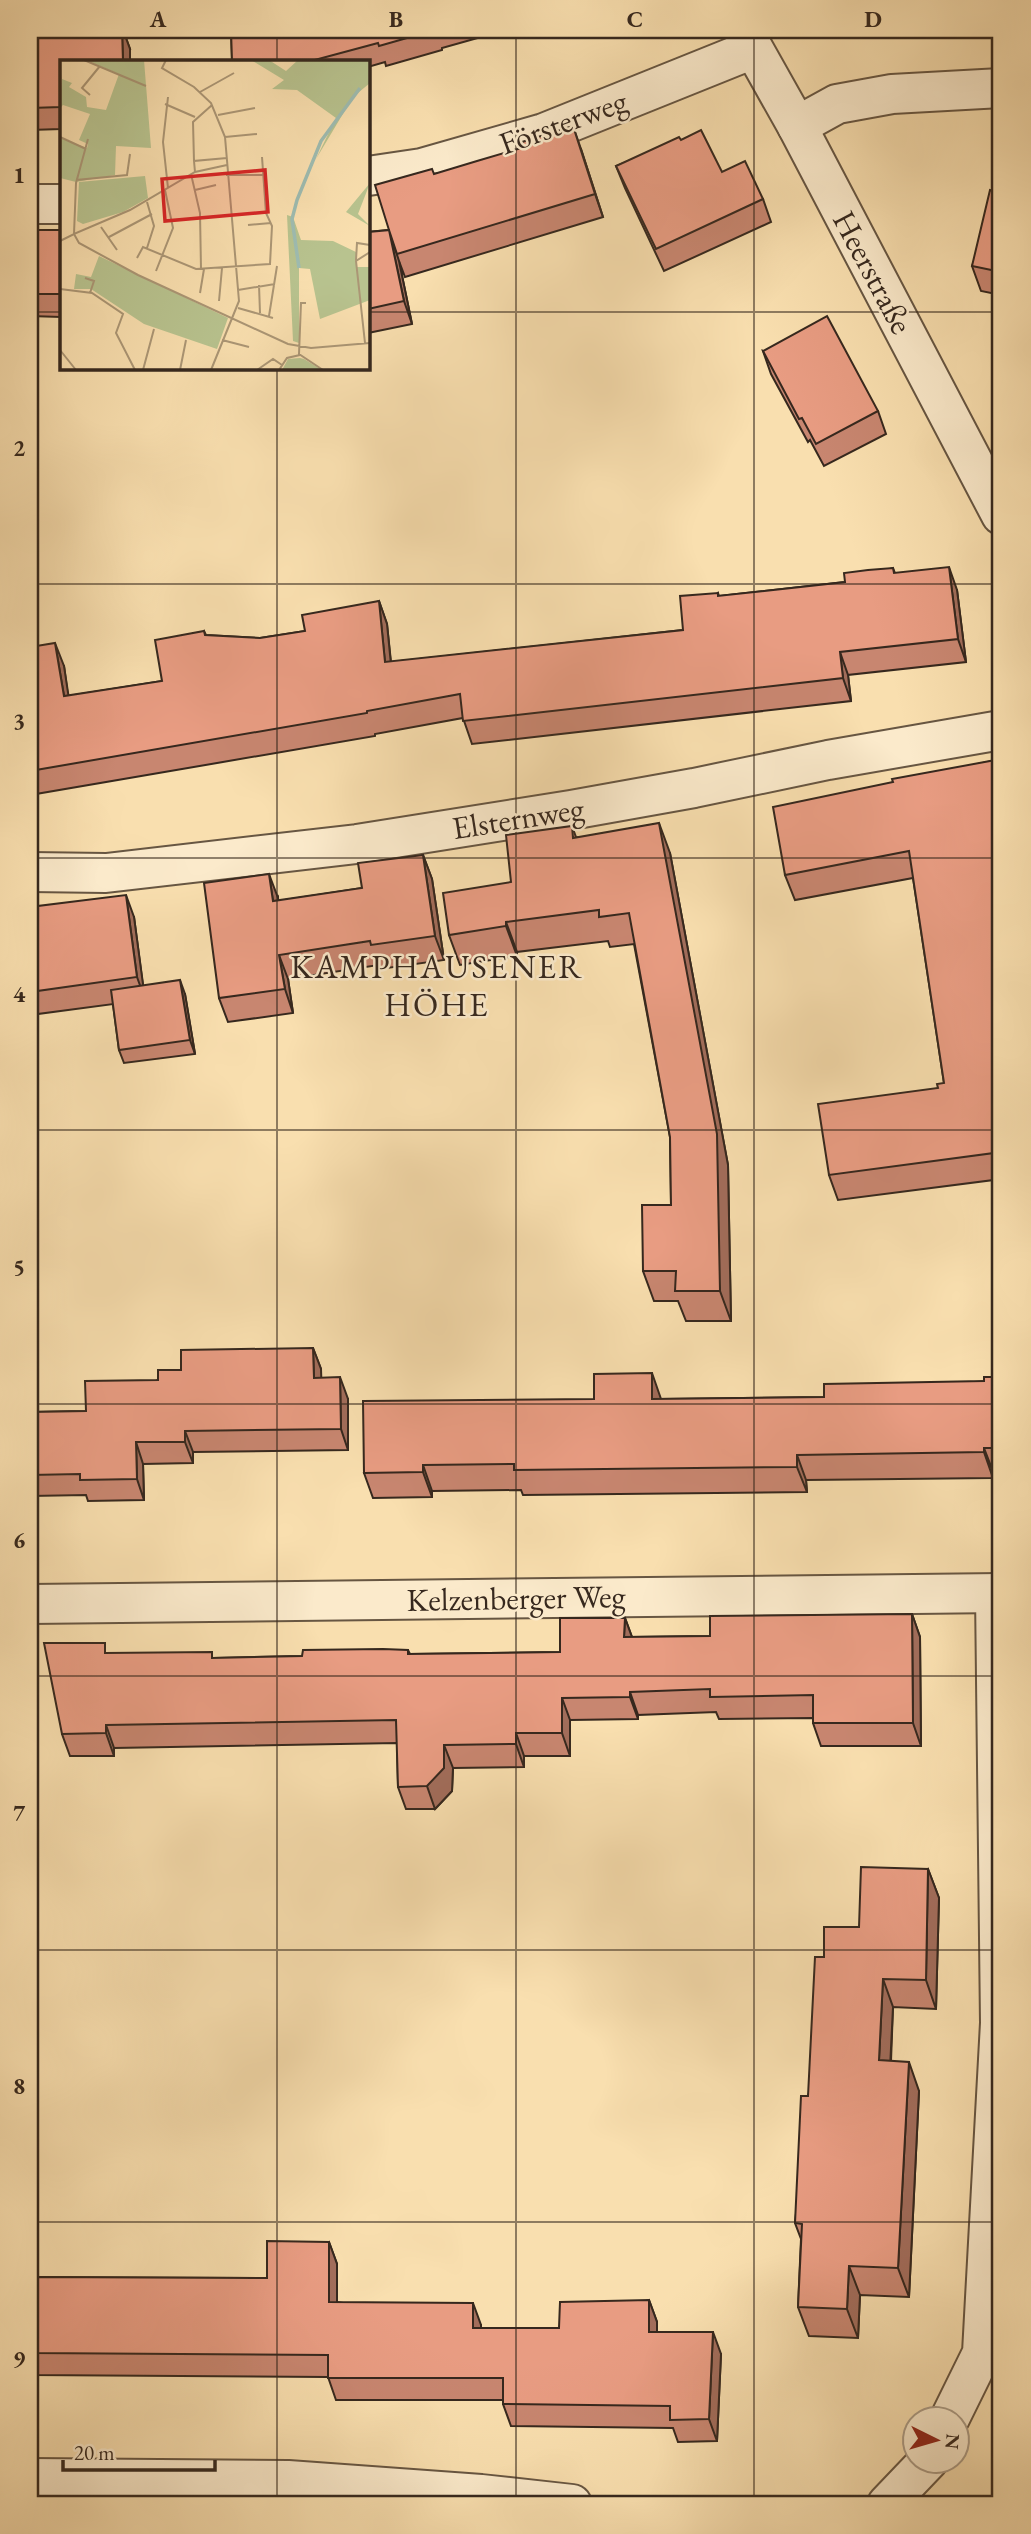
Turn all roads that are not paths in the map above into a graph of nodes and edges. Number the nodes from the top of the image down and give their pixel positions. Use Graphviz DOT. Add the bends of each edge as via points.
graph roads {
  1 [pos="748,39"];
  2 [pos="1001,88"];
  3 [pos="797,126"];
  4 [pos="369,176"];
  5 [pos="30,204"];
  6 [pos="60,204"];
  7 [pos="1001,515"];
  8 [pos="1001,730"];
  9 [pos="30,872"];
  10 [pos="998,1593"];
  11 [pos="30,1604"];
  12 [pos="957,2404"];
  13 [pos="916,2474"];
  14 [pos="30,2478"];
  15 [pos="572,2504"];
  16 [pos="887,2504"];
  1 -- 3 [label="street, Heerstraße"];
  1 -- 4 [label="street, Försterweg" via="544,132 422,169"];
  2 -- 3 [label="street" via="892,93 837,104"];
  3 -- 7 [label="street, Heerstraße"];
  5 -- 6 [label="street"];
  8 -- 9 [label="street, Elsternweg" via="571,810 357,844 106,873"];
  10 -- 11 [label="street, Kelzenberger Weg"];
  10 -- 12 [label="street" via="1000,2023 982,2353"];
  13 -- 16 [label="street"];
  14 -- 15 [label="street" via="288,2480"];
}
